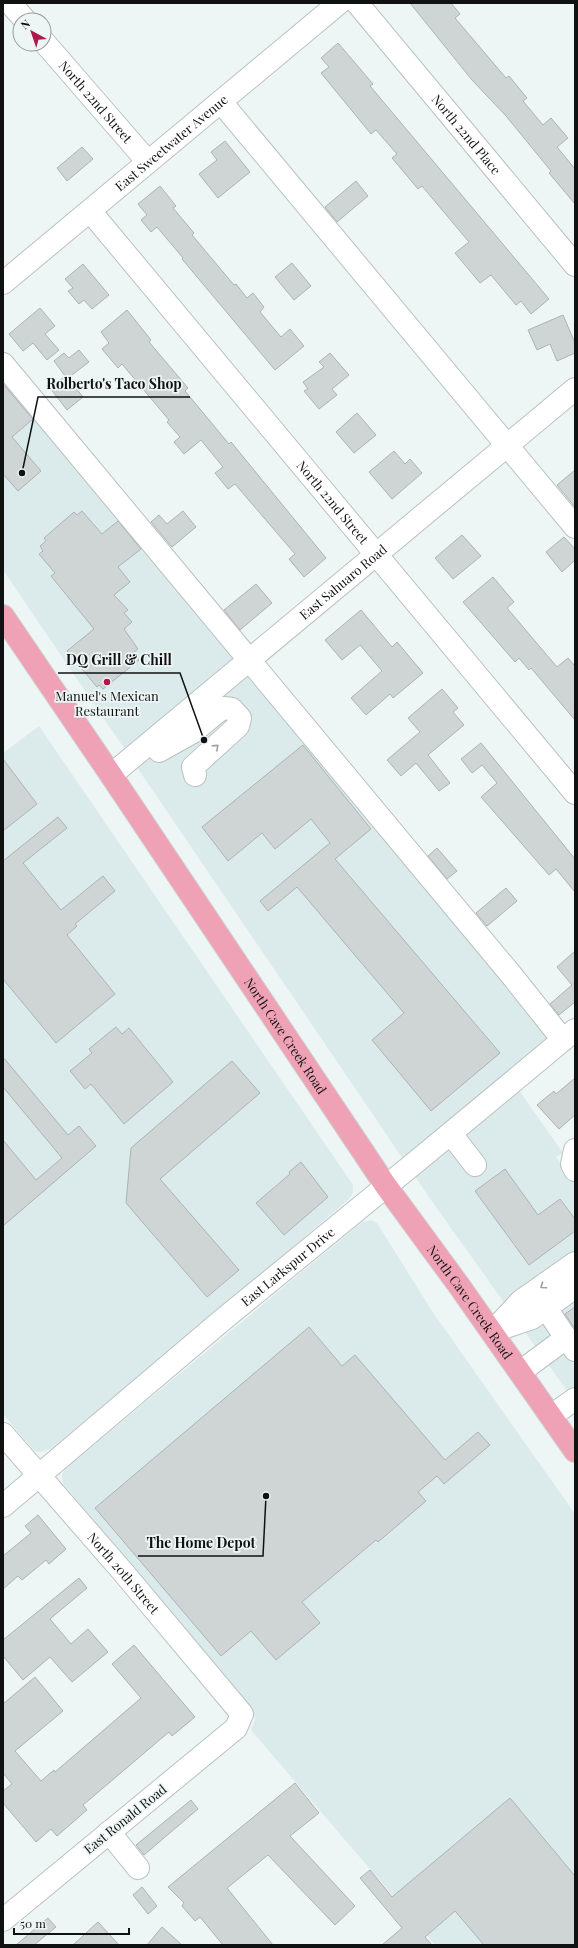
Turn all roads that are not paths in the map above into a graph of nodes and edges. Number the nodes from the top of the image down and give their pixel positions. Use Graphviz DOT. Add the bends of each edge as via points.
graph roads {
  1 [pos="10,3"];
  2 [pos="339,3"];
  3 [pos="357,3"];
  4 [pos="18,12"];
  5 [pos="52,51"];
  6 [pos="220,102"];
  7 [pos="148,162"];
  8 [pos="90,211"];
  9 [pos="575,265"];
  10 [pos="4,282"];
  11 [pos="3,364"];
  12 [pos="575,389"];
  13 [pos="507,445"];
  14 [pos="575,527"];
  15 [pos="378,554"];
  16 [pos="3,616"];
  17 [pos="249,661"];
  18 [pos="159,751"];
  19 [pos="111,775"];
  20 [pos="195,775"];
  21 [pos="575,793"];
  22 [pos="569,1035"];
  23 [pos="451,1134"];
  24 [pos="575,1150"];
  25 [pos="475,1165"];
  26 [pos="575,1170"];
  27 [pos="386,1186"];
  28 [pos="575,1263"];
  29 [pos="575,1287"];
  30 [pos="546,1308"];
  31 [pos="492,1332"];
  32 [pos="571,1344"];
  33 [pos="520,1372"];
  34 [pos="575,1399"];
  35 [pos="551,1416"];
  36 [pos="3,1434"];
  37 [pos="575,1451"];
  38 [pos="39,1476"];
  39 [pos="3,1506"];
  40 [pos="242,1714"];
  41 [pos="109,1832"];
  42 [pos="138,1868"];
  43 [pos="3,1920"];
  1 -- 4 [label="street"];
  2 -- 6 [label="street, East Sweetwater Avenue"];
  3 -- 9 [label="street, North 22nd Place"];
  5 -- 7 [label="street, North 22nd Street"];
  6 -- 7 [label="street, East Sweetwater Avenue"];
  6 -- 13 [label="street"];
  7 -- 8 [label="street, East Sweetwater Avenue"];
  8 -- 10 [label="street, East Sweetwater Avenue"];
  8 -- 15 [label="street, North 22nd Street"];
  11 -- 17 [label="street"];
  12 -- 13 [label="street, East Sahuaro Road"];
  13 -- 14 [label="street"];
  13 -- 15 [label="street, East Sahuaro Road"];
  15 -- 17 [label="street, East Sahuaro Road"];
  15 -- 21 [label="street, North 22nd Street"];
  16 -- 19 [label="main road, North Cave Creek Road"];
  17 -- 19 [label="street, East Sahuaro Road"];
  17 -- 22 [label="street" via="513,977"];
  20 -- 18 [label="street, one-way" via="193,767 238,726 240,718 232,709 224,708 217,712 193,732"];
  19 -- 27 [label="main road, North Cave Creek Road"];
  22 -- 23 [label="street, East Larkspur Drive"];
  23 -- 25 [label="street"];
  23 -- 27 [label="street, East Larkspur Drive"];
  24 -- 26 [label="street" via="572,1164"];
  27 -- 31 [label="main road, North Cave Creek Road"];
  27 -- 38 [label="street, East Larkspur Drive" via="220,1322"];
  28 -- 31 [label="street, one-way" via="521,1301"];
  29 -- 30 [label="street"];
  30 -- 31 [label="street" via="532,1318"];
  30 -- 32 [label="street"];
  31 -- 33 [label="main road, North Cave Creek Road"];
  32 -- 33 [label="street"];
  33 -- 35 [label="main road, North Cave Creek Road"];
  34 -- 35 [label="street"];
  35 -- 37 [label="main road, North Cave Creek Road"];
  36 -- 38 [label="street, North 20th Street"];
  38 -- 39 [label="street, East Larkspur Drive"];
  38 -- 40 [label="street, North 20th Street"];
  40 -- 41 [label="street, East Ronald Road" via="236,1728"];
  41 -- 42 [label="street"];
  41 -- 43 [label="street, East Ronald Road"];
}
